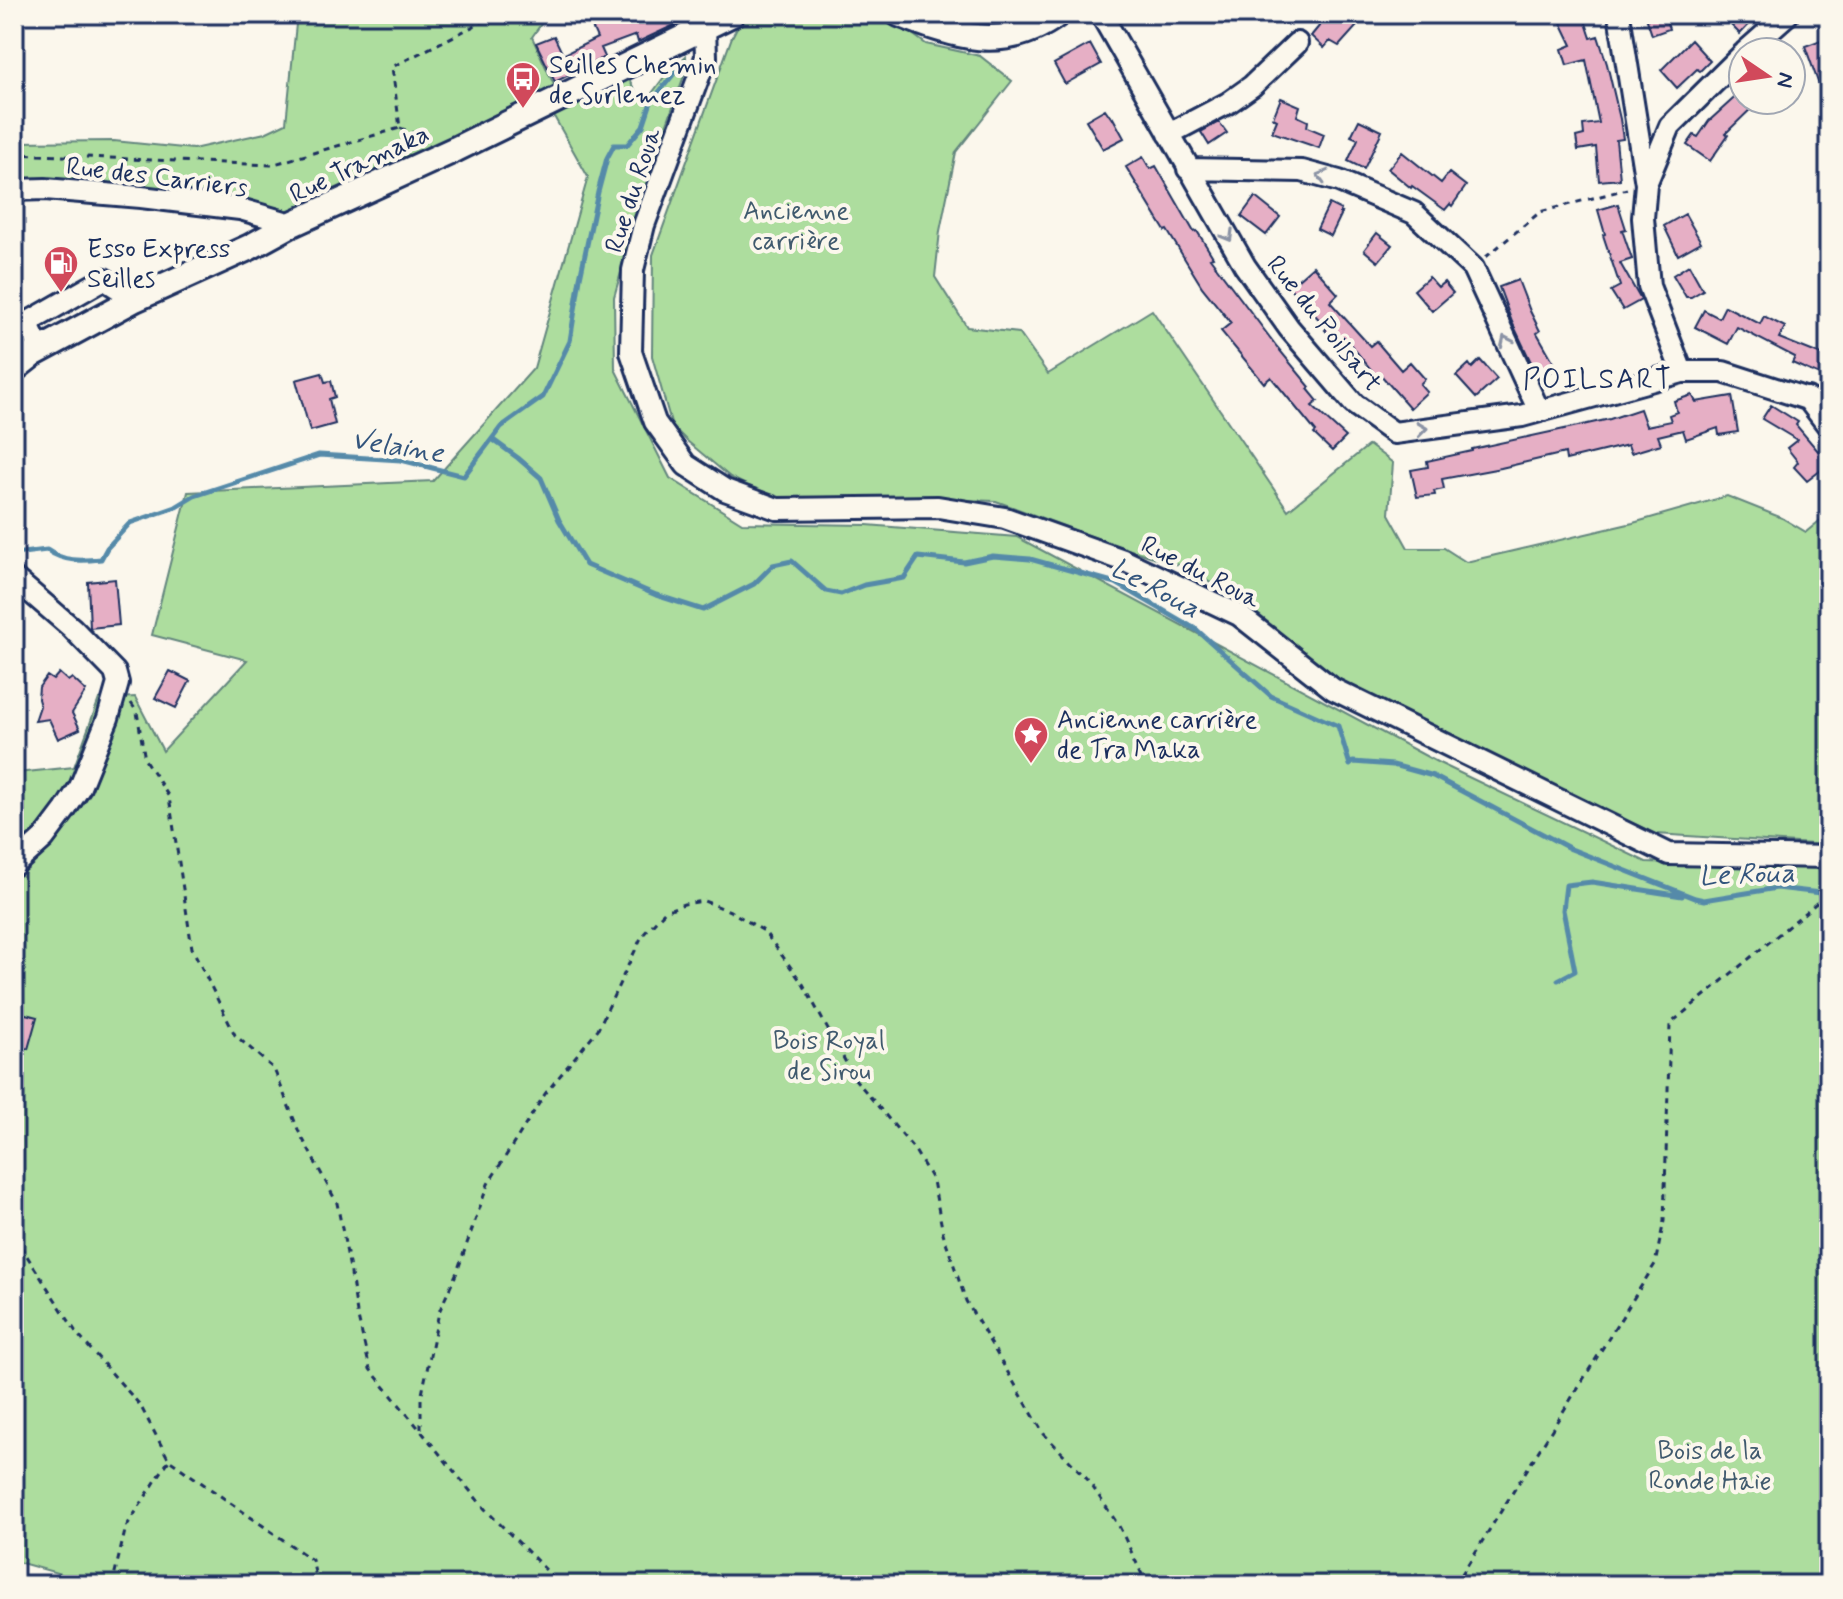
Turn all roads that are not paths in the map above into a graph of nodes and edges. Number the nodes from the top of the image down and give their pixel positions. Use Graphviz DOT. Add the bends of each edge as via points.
graph roads {
  1 [pos="732,14"];
  2 [pos="899,14"];
  3 [pos="1058,14"];
  4 [pos="1101,14"];
  5 [pos="1619,14"];
  6 [pos="1788,14"];
  7 [pos="705,27"];
  8 [pos="1763,36"];
  9 [pos="1297,43"];
  10 [pos="1727,70"];
  11 [pos="1169,134"];
  12 [pos="1188,169"];
  13 [pos="1646,184"];
  14 [pos="14,190"];
  15 [pos="292,224"];
  16 [pos="14,369"];
  17 [pos="1682,372"];
  18 [pos="1807,398"];
  19 [pos="1829,406"];
  20 [pos="1539,411"];
  21 [pos="1829,427"];
  22 [pos="14,578"];
  23 [pos="1829,857"];
  24 [pos="14,865"];
  1 -- 7 [label="main road, Rue Tramaka"];
  2 -- 3 [label="main road" via="961,36 986,38 1045,24"];
  4 -- 11 [label="street, Rue du Poilsart"];
  5 -- 13 [label="street"];
  6 -- 8 [label="street"];
  7 -- 15 [label="main road, Rue Tramaka"];
  7 -- 23 [label="street, Rue du Roua" via="706,57 644,225 633,270 631,352 655,422 686,465 725,490 777,509 938,507 1005,518 1123,560 1239,615 1333,689 1669,854"];
  9 -- 11 [label="street" via="1240,95"];
  10 -- 13 [label="street" via="1670,126"];
  11 -- 12 [label="street, Rue du Poilsart"];
  20 -- 12 [label="street, one-way" via="1473,268 1414,213 1302,171"];
  12 -- 20 [label="street, Rue du Poilsart, one-way" via="1289,328 1354,404 1394,433"];
  13 -- 17 [label="street" via="1649,286"];
  14 -- 15 [label="street, Rue des Carriers" via="240,209"];
  15 -- 16 [label="main road, Rue Tramaka" via="135,299"];
  17 -- 18 [label="street, Rue du Poilsart" via="1723,372"];
  17 -- 20 [label="street, Rue du Poilsart"];
  18 -- 19 [label="street, Rue du Poilsart"];
  18 -- 21 [label="street"];
  22 -- 24 [label="street" via="72,628 115,672 118,683 80,787 44,838"];
}
